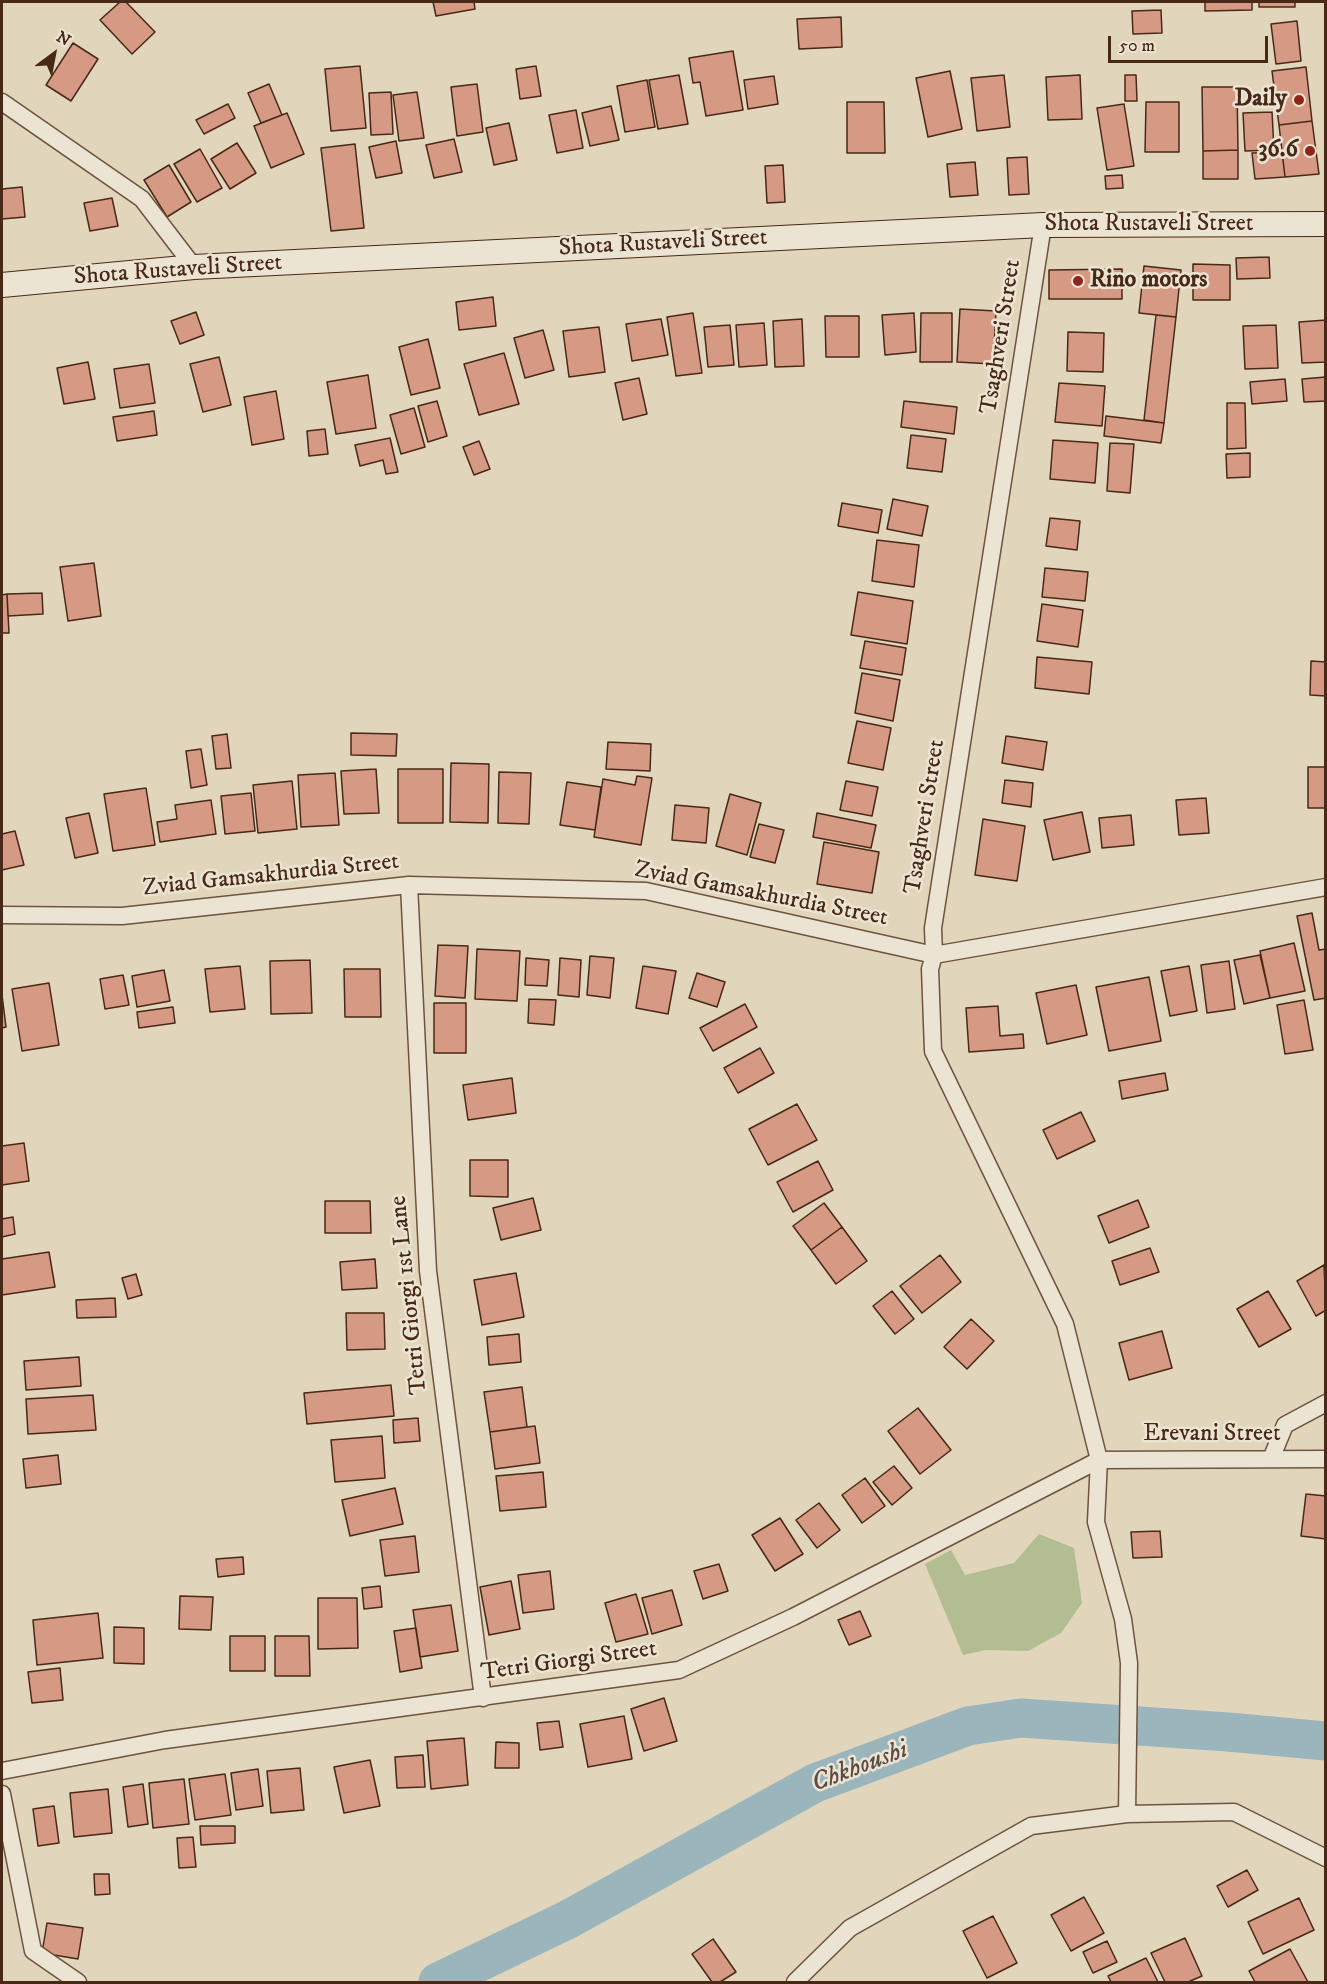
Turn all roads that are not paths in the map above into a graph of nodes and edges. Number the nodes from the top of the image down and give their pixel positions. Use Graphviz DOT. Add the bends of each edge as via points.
graph roads {
  1 [pos="2,102"];
  2 [pos="1326,224"];
  3 [pos="1043,225"];
  4 [pos="194,267"];
  5 [pos="2,285"];
  6 [pos="409,885"];
  7 [pos="1326,887"];
  8 [pos="2,915"];
  9 [pos="934,955"];
  10 [pos="1326,1403"];
  11 [pos="1271,1459"];
  12 [pos="1326,1459"];
  13 [pos="1099,1460"];
  14 [pos="483,1698"];
  15 [pos="2,1771"];
  16 [pos="2,1794"];
  17 [pos="1127,1814"];
  18 [pos="1326,1858"];
  19 [pos="78,1983"];
  20 [pos="795,1983"];
  1 -- 4 [label="street" via="142,199"];
  2 -- 3 [label="main road, Shota Rustaveli Street"];
  3 -- 4 [label="main road, Shota Rustaveli Street"];
  3 -- 9 [label="street, Tsaghveri Street" via="933,928"];
  4 -- 5 [label="main road, Shota Rustaveli Street"];
  6 -- 8 [label="street, Zviad Gamsakhurdia Street" via="122,916"];
  6 -- 9 [label="street, Zviad Gamsakhurdia Street" via="646,891"];
  6 -- 14 [label="street, Tetri Giorgi 1st Lane" via="428,1271"];
  7 -- 9 [label="street, Zviad Gamsakhurdia Street"];
  9 -- 13 [label="street, Tsaghveri Street" via="930,969 933,1051 1065,1324"];
  10 -- 11 [label="street" via="1285,1425"];
  11 -- 12 [label="street, Erevani Street"];
  11 -- 13 [label="street, Erevani Street"];
  13 -- 14 [label="street, Tetri Giorgi Street" via="793,1617 679,1670"];
  13 -- 17 [label="street, Tsaghveri Street" via="1096,1522 1123,1619 1129,1663"];
  14 -- 15 [label="street, Tetri Giorgi Street" via="165,1740"];
  16 -- 19 [label="street" via="33,1951"];
  17 -- 18 [label="street" via="1234,1812"];
  17 -- 20 [label="street" via="1031,1826 849,1928"];
}
